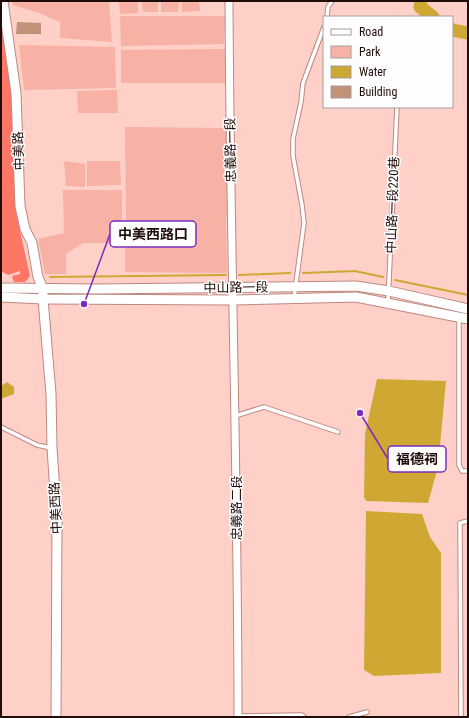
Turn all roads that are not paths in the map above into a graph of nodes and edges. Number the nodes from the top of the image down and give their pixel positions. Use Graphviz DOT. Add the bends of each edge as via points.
graph roads {
  1 [pos="3,1"];
  2 [pos="229,1"];
  3 [pos="332,1"];
  4 [pos="327,16"];
  5 [pos="322,37"];
  6 [pos="396,108"];
  7 [pos="294,286"];
  8 [pos="1,288"];
  9 [pos="233,288"];
  10 [pos="43,289"];
  11 [pos="389,291"];
  12 [pos="1,297"];
  13 [pos="294,298"];
  14 [pos="43,299"];
  15 [pos="233,300"];
  16 [pos="388,303"];
  17 [pos="464,308"];
  18 [pos="464,318"];
  19 [pos="235,416"];
  20 [pos="1,426"];
  21 [pos="338,432"];
  22 [pos="52,448"];
  23 [pos="468,471"];
  24 [pos="468,521"];
  25 [pos="367,712"];
  26 [pos="238,716"];
  27 [pos="56,717"];
  28 [pos="304,717"];
  29 [pos="349,717"];
  30 [pos="461,717"];
  1 -- 10 [label="street, 中美路" via="16,93 20,206"];
  2 -- 9 [label="street, 忠義路一段"];
  3 -- 4 [label="lane"];
  5 -- 7 [label="lane" via="303,83 293,139 293,156 304,223"];
  6 -- 11 [label="lane, 中山路一段220巷"];
  7 -- 9 [label="street, 中山路一段"];
  7 -- 11 [label="street, 中山路一段" via="356,286"];
  7 -- 13 [label="lane"];
  8 -- 10 [label="street, 中山路一段"];
  9 -- 10 [label="street, 中山路一段"];
  9 -- 15 [label="street, 忠義路一段"];
  10 -- 14 [label="street, 中美路"];
  11 -- 16 [label="lane, 中山路一段220巷"];
  11 -- 17 [label="street, 中山路一段"];
  12 -- 14 [label="street, 中山路一段"];
  13 -- 15 [label="street, 中山路一段"];
  13 -- 16 [label="street, 中山路一段" via="356,297"];
  14 -- 15 [label="street, 中山路一段"];
  14 -- 22 [label="street, 中美西路" via="51,394"];
  15 -- 19 [label="street, 忠義路二段"];
  16 -- 18 [label="street, 中山路一段"];
  17 -- 18 [label="lane"];
  18 -- 23 [label="lane" via="459,465 462,471"];
  19 -- 21 [label="lane" via="264,407"];
  19 -- 26 [label="street, 忠義路二段"];
  20 -- 22 [label="lane" via="37,445"];
  22 -- 27 [label="street, 中美西路" via="57,522"];
  24 -- 30 [label="lane" via="460,523"];
  25 -- 29 [label="lane"];
  26 -- 28 [label="lane"];
}
